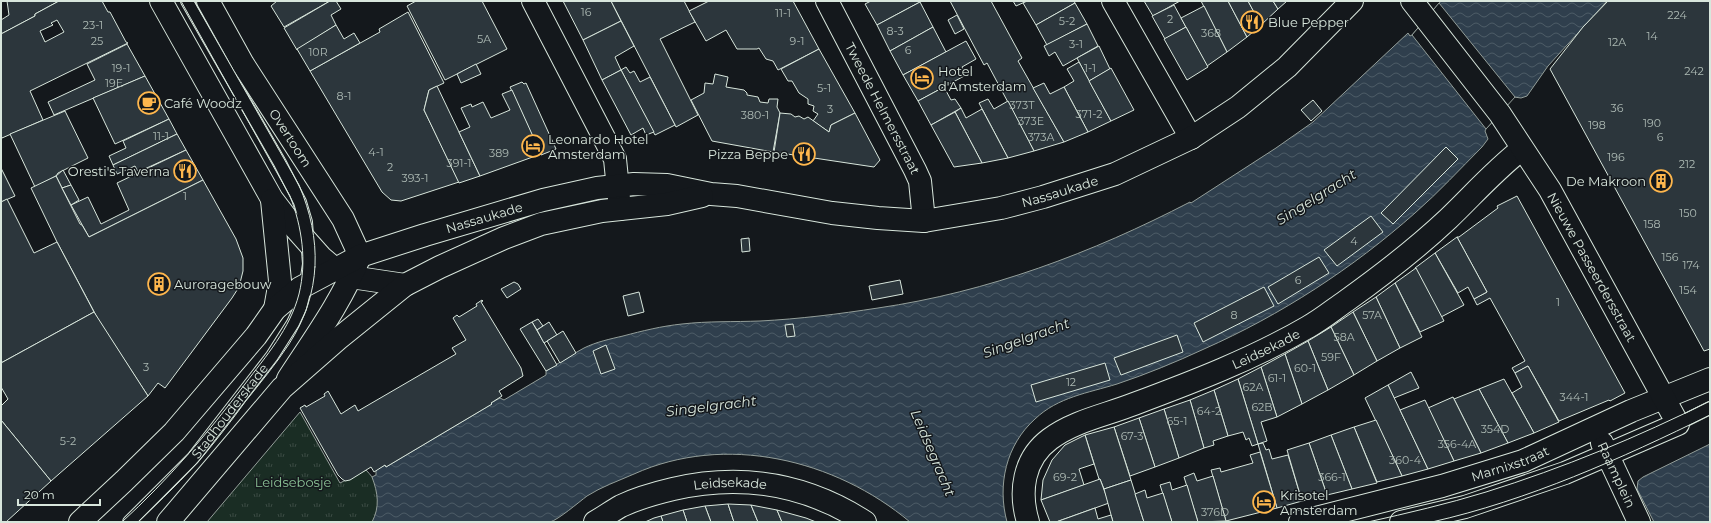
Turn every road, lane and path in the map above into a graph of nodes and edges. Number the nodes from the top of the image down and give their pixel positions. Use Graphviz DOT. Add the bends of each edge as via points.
graph roads {
  1 [pos="162,1"];
  2 [pos="187,1"];
  3 [pos="208,1"];
  4 [pos="534,1"];
  5 [pos="827,1"];
  6 [pos="1113,1"];
  7 [pos="1352,1"];
  8 [pos="1412,1"];
  9 [pos="1191,138"];
  10 [pos="1522,149"];
  11 [pos="618,186"];
  12 [pos="711,194"];
  13 [pos="272,199"];
  14 [pos="620,209"];
  15 [pos="924,220"];
  16 [pos="308,242"];
  17 [pos="360,256"];
  18 [pos="343,273"];
  19 [pos="306,284"];
  20 [pos="405,286"];
  21 [pos="274,309"];
  22 [pos="369,314"];
  23 [pos="1710,379"];
  24 [pos="282,388"];
  25 [pos="1664,397"];
  26 [pos="1710,408"];
  27 [pos="1678,424"];
  28 [pos="1595,428"];
  29 [pos="1608,455"];
  30 [pos="80,522"];
  31 [pos="129,522"];
  32 [pos="168,522"];
  33 [pos="595,522"];
  34 [pos="865,522"];
  35 [pos="1028,522"];
  36 [pos="1300,522"];
  37 [pos="1401,522"];
  38 [pos="1639,522"];
  1 -- 13 [label="main road"];
  2 -- 16 [label="lane, Overtoom" via="300,202"];
  3 -- 17 [label="main road, Overtoom" via="243,64 343,219"];
  4 -- 11 [label="main road" via="615,160"];
  5 -- 15 [label="main road, Tweede Helmersstraat" via="920,181"];
  6 -- 9 [label="main road"];
  7 -- 9 [label="main road, Nassaukade" via="1287,67 1238,107"];
  8 -- 10 [label="main road, Nieuwe Passeerdersstraat" via="1500,114"];
  9 -- 15 [label="main road, Nassaukade" via="1115,174 1081,186 1001,208"];
  10 -- 25 [label="main road, Nieuwe Passeerdersstraat" via="1550,190"];
  10 -- 35 [label="main road, Leidsekade" via="1410,252 1310,327 1204,378 1072,426 1049,439 1033,456 1026,471 1023,493"];
  11 -- 12 [label="main road, Nassaukade" via="667,185"];
  11 -- 14 [label="main road"];
  11 -- 17 [label="main road, Nassaukade" via="542,200"];
  12 -- 14 [label="main road, Nassaukade" via="666,204"];
  12 -- 15 [label="main road, Nassaukade" via="737,196 832,213"];
  13 -- 16 [label="main road"];
  13 -- 21 [label="main road" via="280,280"];
  14 -- 20 [label="main road, Nassaukade" via="541,224 490,244"];
  16 -- 18 [label="main road" via="321,257"];
  16 -- 19 [label="lane, Overtoom" via="309,264"];
  17 -- 18 [label="main road, Nassaukade"];
  18 -- 19 [label="main road, Nassaukade"];
  18 -- 20 [label="main road"];
  18 -- 24 [label="main road" via="332,312"];
  19 -- 21 [label="main road, Nassaukade"];
  19 -- 31 [label="lane, Stadhouderskade" via="293,323 272,356 193,458"];
  20 -- 22 [label="main road, Nassaukade"];
  21 -- 30 [label="main road, Stadhouderskade" via="256,336 174,432"];
  22 -- 24 [label="main road, Stadhouderskade"];
  23 -- 25 [label="main road, Marnixstraat"];
  24 -- 32 [label="main road, Stadhouderskade"];
  25 -- 27 [label="main road, Nieuwe Passeerdersstraat"];
  25 -- 28 [label="main road, Marnixstraat"];
  26 -- 27 [label="lane, Marnixstraat"];
  27 -- 29 [label="main road, Marnixstraat"];
  28 -- 29 [label="main road, Raamplein"];
  28 -- 36 [label="main road, Marnixstraat" via="1523,461 1493,471"];
  29 -- 37 [label="main road, Marnixstraat" via="1508,494"];
  29 -- 38 [label="main road, Raamplein"];
  33 -- 34 [label="main road, Leidsekade" via="622,506 655,493 720,481 749,482 813,495 845,509"];
}
